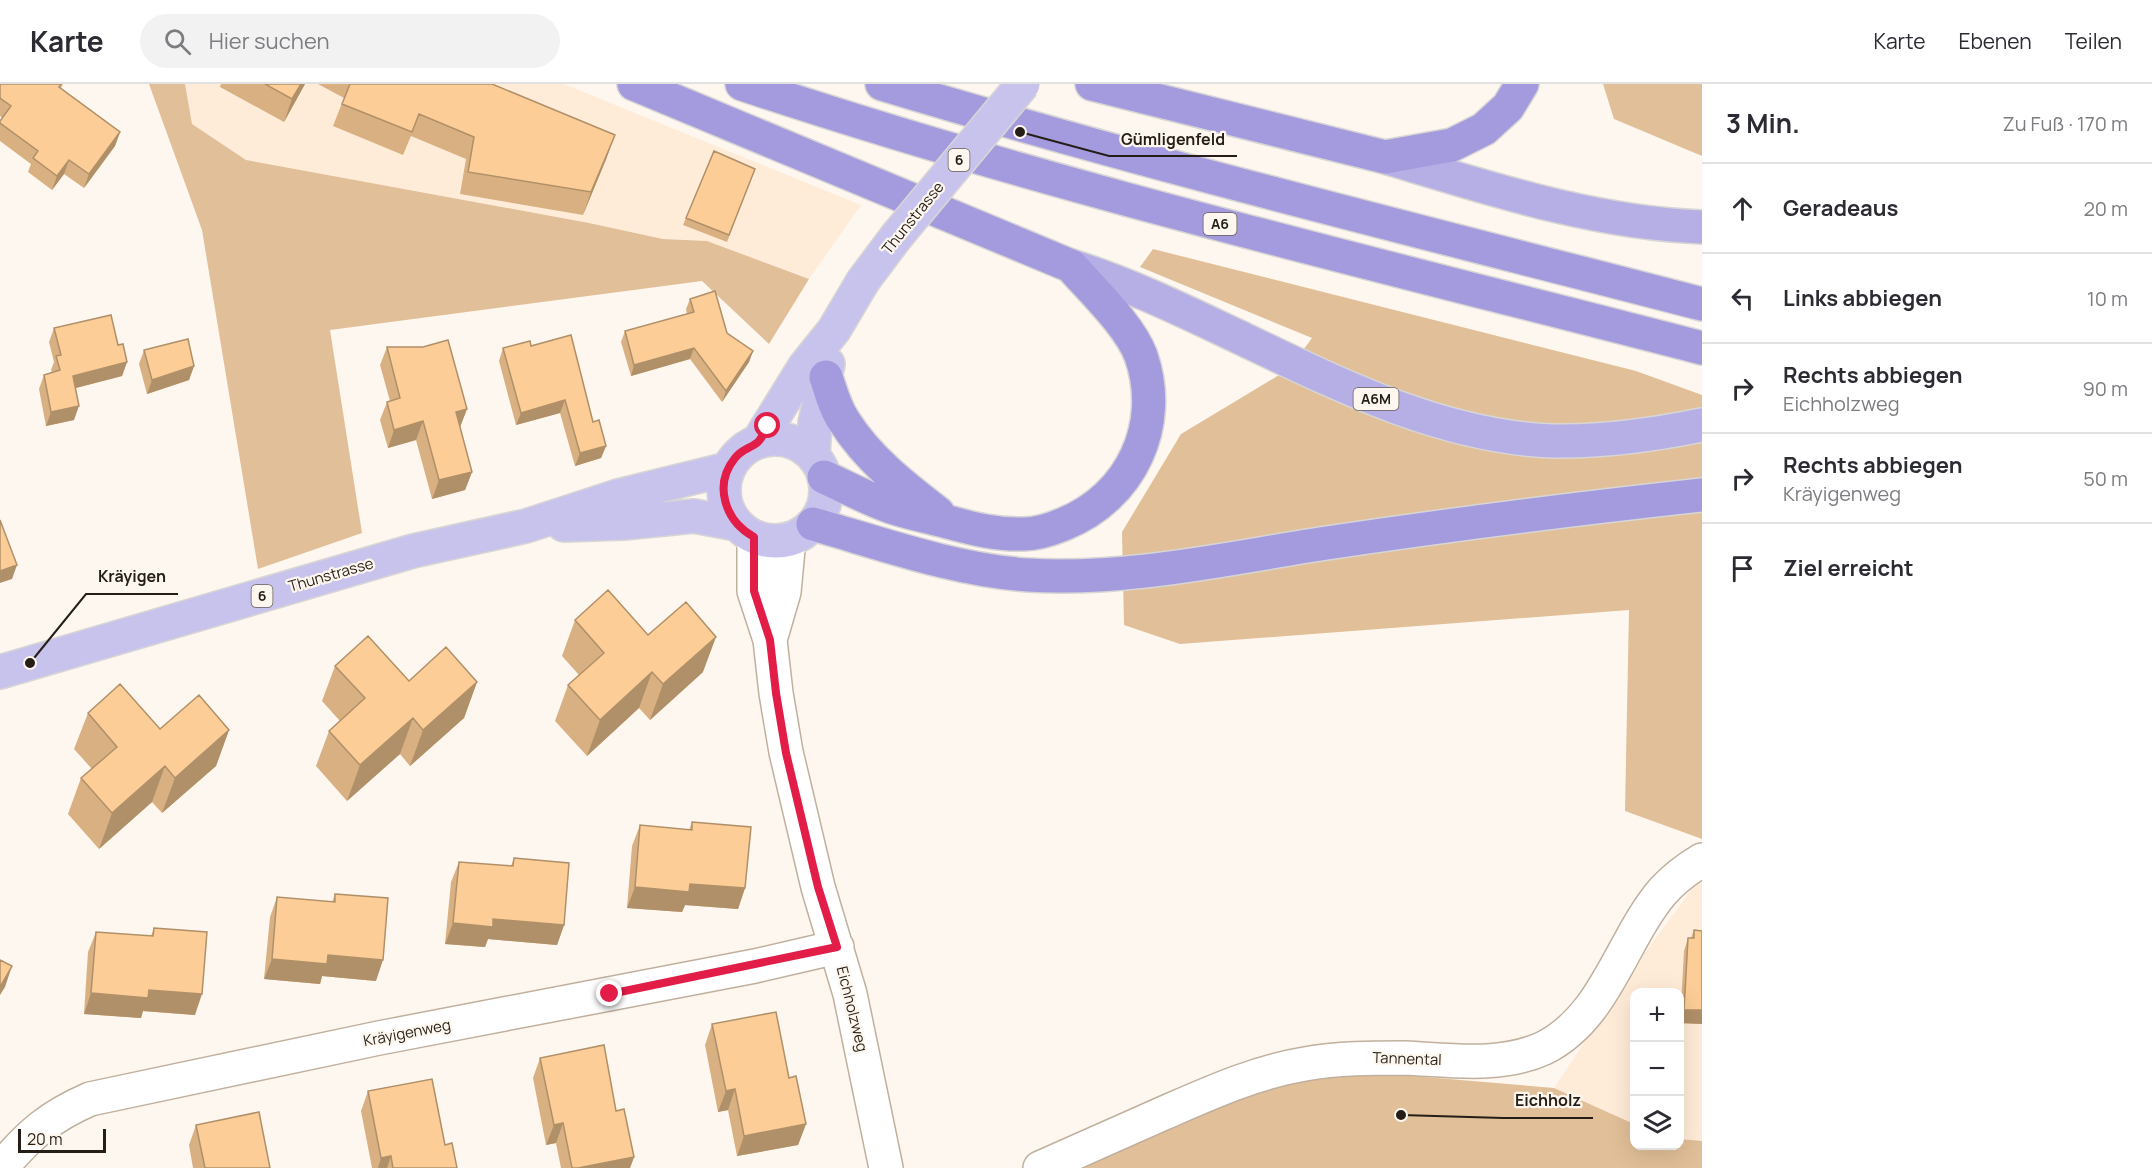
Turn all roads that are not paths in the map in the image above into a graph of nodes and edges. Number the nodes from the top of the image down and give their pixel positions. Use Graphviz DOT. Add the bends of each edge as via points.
graph roads {
  1 [pos="634,84"];
  2 [pos="742,84"];
  3 [pos="882,84"];
  4 [pos="1023,84"];
  5 [pos="1092,84"];
  6 [pos="1522,84"];
  7 [pos="1385,158"];
  8 [pos="1702,227"];
  9 [pos="1071,266"];
  10 [pos="1702,304"];
  11 [pos="834,330"];
  12 [pos="1702,348"];
  13 [pos="826,377"];
  14 [pos="1702,425"];
  15 [pos="758,442"];
  16 [pos="818,466"];
  17 [pos="728,469"];
  18 [pos="1702,495"];
  19 [pos="951,523"];
  20 [pos="526,526"];
  21 [pos="745,530"];
  22 [pos="801,532"];
  23 [pos="770,640"];
  24 [pos="0,672"];
  25 [pos="1702,860"];
  26 [pos="837,947"];
  27 [pos="1,1168"];
  28 [pos="886,1168"];
  29 [pos="1040,1168"];
  1 -- 9 [label="highway"];
  2 -- 12 [label="highway, A6" via="1152,206"];
  3 -- 10 [label="highway" via="1183,170"];
  4 -- 11 [label="main road, Thunstrasse / 6, bridge" via="896,237 863,281"];
  5 -- 7 [label="highway"];
  6 -- 7 [label="highway" via="1508,107 1484,129 1452,145"];
  7 -- 8 [label="highway" via="1528,200 1602,215"];
  9 -- 14 [label="highway, A6M" via="1110,278 1390,405 1463,426 1551,441 1645,436"];
  9 -- 19 [label="highway" via="1120,321 1140,354 1148,383 1149,410 1134,462 1102,504 1053,529 1001,534"];
  11 -- 13 [label="main road, Thunstrasse / 6"];
  11 -- 15 [label="main road, Thunstrasse / 6" via="805,366"];
  13 -- 16 [label="main road, Thunstrasse / 6" via="815,423"];
  13 -- 19 [label="highway" via="841,417 863,447 900,484"];
  15 -- 16 [label="main road" via="788,441 801,447"];
  15 -- 17 [label="main road" via="745,448"];
  16 -- 19 [label="highway" via="890,506"];
  16 -- 22 [label="main road" via="825,493 822,510"];
  17 -- 20 [label="main road, Thunstrasse / 6" via="618,496"];
  17 -- 21 [label="main road" via="723,488 726,507"];
  18 -- 22 [label="highway" via="1468,523 1144,571 1078,576 988,570"];
  20 -- 21 [label="main road, Thunstrasse / 6" via="694,516"];
  20 -- 24 [label="main road, Thunstrasse / 6" via="413,552"];
  21 -- 22 [label="main road" via="777,541"];
  21 -- 23 [label="street, Eichholzweg" via="754,591"];
  22 -- 23 [label="street, Eichholzweg"];
  23 -- 26 [label="street, Eichholzweg" via="786,753 818,887"];
  25 -- 29 [label="street, Tannental" via="1684,870 1663,891 1585,1013 1566,1033 1543,1048 1510,1058 1472,1061 1356,1058 1305,1064 1207,1094"];
  26 -- 27 [label="street, Kräyigenweg" via="90,1099 45,1123"];
  26 -- 28 [label="street, Eichholzweg"];
}
